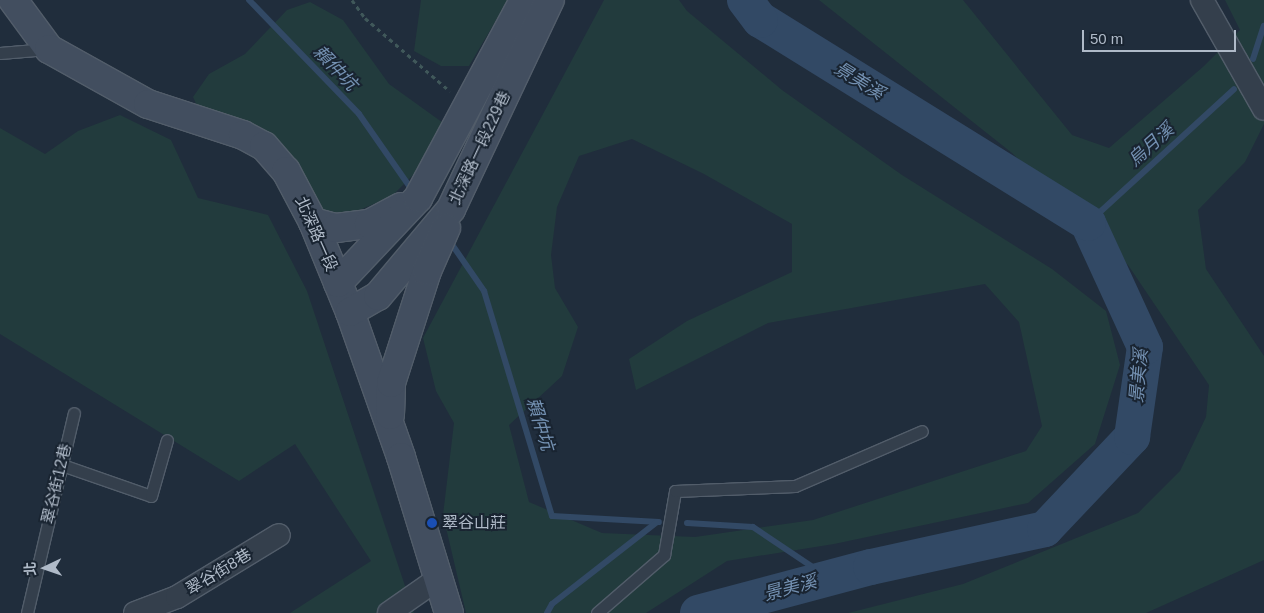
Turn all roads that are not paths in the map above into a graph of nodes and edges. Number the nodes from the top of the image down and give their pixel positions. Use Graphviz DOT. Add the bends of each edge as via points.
graph roads {
  1 [pos="13,0"];
  2 [pos="1202,0"];
  3 [pos="535,3"];
  4 [pos="49,49"];
  5 [pos="0,53"];
  6 [pos="1264,109"];
  7 [pos="418,198"];
  8 [pos="451,209"];
  9 [pos="313,222"];
  10 [pos="338,283"];
  11 [pos="350,312"];
  12 [pos="74,413"];
  13 [pos="390,424"];
  14 [pos="922,431"];
  15 [pos="167,440"];
  16 [pos="62,465"];
  17 [pos="279,535"];
  18 [pos="439,578"];
  19 [pos="160,609"];
  20 [pos="26,613"];
  21 [pos="135,613"];
  22 [pos="389,613"];
  23 [pos="449,613"];
  24 [pos="597,613"];
  1 -- 4 [label="main road, 北深路一段"];
  2 -- 6 [label="street"];
  3 -- 7 [label="main road, 北深路一段229巷" via="469,106"];
  3 -- 8 [label="main road, 北深路一段229巷"];
  4 -- 5 [label="lane"];
  4 -- 9 [label="main road, 北深路一段" via="148,104 243,135 264,146 286,171"];
  7 -- 9 [label="main road" via="369,224 336,228"];
  7 -- 10 [label="main road, 北深路一段229巷"];
  8 -- 11 [label="main road, 北深路一段229巷" via="378,296"];
  8 -- 13 [label="main road" via="391,383"];
  9 -- 10 [label="main road, 北深路一段"];
  10 -- 11 [label="main road, 北深路一段"];
  11 -- 13 [label="main road, 北深路一段"];
  12 -- 16 [label="lane, 翠谷街12巷"];
  13 -- 18 [label="main road, 北深路一段"];
  14 -- 24 [label="lane" via="795,486 675,491 664,555"];
  15 -- 16 [label="lane" via="151,496"];
  16 -- 20 [label="lane, 翠谷街12巷"];
  17 -- 19 [label="street, 翠谷街8巷"];
  18 -- 22 [label="street"];
  18 -- 23 [label="main road, 北深路一段"];
  19 -- 21 [label="street, 翠谷街8巷"];
}
